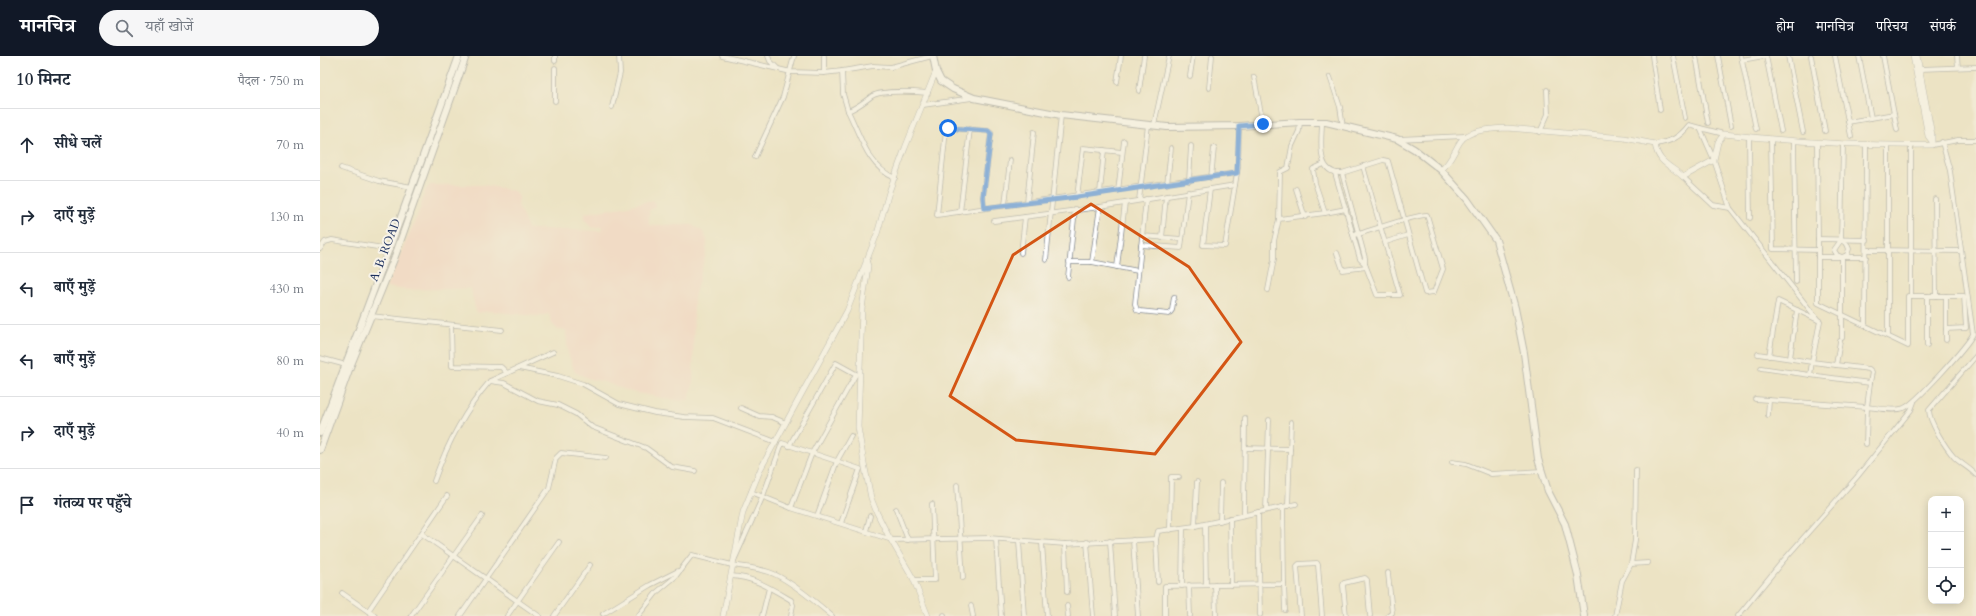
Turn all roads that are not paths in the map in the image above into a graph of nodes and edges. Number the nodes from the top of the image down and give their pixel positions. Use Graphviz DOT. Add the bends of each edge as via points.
graph roads {
  1 [pos="459,56"];
  2 [pos="466,56"];
  3 [pos="555,56"];
  4 [pos="619,56"];
  5 [pos="722,56"];
  6 [pos="768,56"];
  7 [pos="794,56"];
  8 [pos="824,56"];
  9 [pos="933,56"];
  10 [pos="1121,56"];
  11 [pos="1144,56"];
  12 [pos="1169,56"];
  13 [pos="1193,56"];
  14 [pos="1212,56"];
  15 [pos="1652,56"];
  16 [pos="1673,56"];
  17 [pos="1696,56"];
  18 [pos="1718,56"];
  19 [pos="1765,56"];
  20 [pos="1788,56"];
  21 [pos="1811,56"];
  22 [pos="1835,56"];
  23 [pos="1859,56"];
  24 [pos="1883,56"];
  25 [pos="1913,56"];
  26 [pos="1917,56"];
  27 [pos="1957,56"];
  28 [pos="920,57"];
  29 [pos="1742,58"];
  30 [pos="555,62"];
  31 [pos="1976,66"];
  32 [pos="1958,67"];
  33 [pos="555,68"];
  34 [pos="1920,69"];
  35 [pos="778,70"];
  36 [pos="842,71"];
  37 [pos="936,71"];
  38 [pos="791,72"];
  39 [pos="824,72"];
  40 [pos="1190,76"];
  41 [pos="1254,77"];
  42 [pos="1330,77"];
  43 [pos="1117,82"];
  44 [pos="1209,88"];
  45 [pos="1547,90"];
  46 [pos="1138,91"];
  47 [pos="928,93"];
  48 [pos="974,98"];
  49 [pos="555,101"];
  50 [pos="923,105"];
  51 [pos="612,107"];
  52 [pos="1660,110"];
  53 [pos="848,111"];
  54 [pos="1894,114"];
  55 [pos="1061,116"];
  56 [pos="1685,118"];
  57 [pos="1871,118"];
  58 [pos="1300,122"];
  59 [pos="1324,122"];
  60 [pos="1848,122"];
  61 [pos="1708,123"];
  62 [pos="1263,124"];
  63 [pos="1151,125"];
  64 [pos="1239,126"];
  65 [pos="1731,126"];
  66 [pos="1343,128"];
  67 [pos="1700,128"];
  68 [pos="970,129"];
  69 [pos="1756,129"];
  70 [pos="1897,130"];
  71 [pos="1781,131"];
  72 [pos="1826,131"];
  73 [pos="1034,132"];
  74 [pos="1540,132"];
  75 [pos="1803,132"];
  76 [pos="1724,134"];
  77 [pos="1465,136"];
  78 [pos="1851,136"];
  79 [pos="1749,137"];
  80 [pos="1395,139"];
  81 [pos="1771,140"];
  82 [pos="1976,140"];
  83 [pos="1124,141"];
  84 [pos="1794,141"];
  85 [pos="1942,142"];
  86 [pos="1817,143"];
  87 [pos="1931,143"];
  88 [pos="1655,144"];
  89 [pos="1843,144"];
  90 [pos="1866,145"];
  91 [pos="1888,145"];
  92 [pos="1191,146"];
  93 [pos="1911,146"];
  94 [pos="1171,148"];
  95 [pos="1214,148"];
  96 [pos="1104,150"];
  97 [pos="1122,152"];
  98 [pos="755,157"];
  99 [pos="1010,160"];
  100 [pos="1714,160"];
  101 [pos="1324,164"];
  102 [pos="1363,166"];
  103 [pos="342,168"];
  104 [pos="1441,170"];
  105 [pos="1237,173"];
  106 [pos="1335,173"];
  107 [pos="1342,173"];
  108 [pos="1683,177"];
  109 [pos="895,178"];
  110 [pos="1212,178"];
  111 [pos="1189,181"];
  112 [pos="1167,184"];
  113 [pos="1235,185"];
  114 [pos="412,187"];
  115 [pos="1141,187"];
  116 [pos="1210,189"];
  117 [pos="1296,189"];
  118 [pos="1118,190"];
  119 [pos="1188,192"];
  120 [pos="1100,193"];
  121 [pos="1166,196"];
  122 [pos="1077,197"];
  123 [pos="1146,199"];
  124 [pos="1934,199"];
  125 [pos="1052,200"];
  126 [pos="1139,200"];
  127 [pos="1027,202"];
  128 [pos="1125,203"];
  129 [pos="1005,205"];
  130 [pos="1100,207"];
  131 [pos="984,208"];
  132 [pos="1730,208"];
  133 [pos="1346,209"];
  134 [pos="1075,210"];
  135 [pos="960,212"];
  136 [pos="1051,213"];
  137 [pos="1325,213"];
  138 [pos="1025,217"];
  139 [pos="1304,217"];
  140 [pos="1750,218"];
  141 [pos="1279,219"];
  142 [pos="994,220"];
  143 [pos="1404,220"];
  144 [pos="1381,227"];
  145 [pos="1359,234"];
  146 [pos="1353,235"];
  147 [pos="1408,235"];
  148 [pos="1142,236"];
  149 [pos="1162,238"];
  150 [pos="1818,239"];
  151 [pos="1182,240"];
  152 [pos="1841,240"];
  153 [pos="1867,240"];
  154 [pos="1386,242"];
  155 [pos="1141,245"];
  156 [pos="320,249"];
  157 [pos="390,249"];
  158 [pos="1796,249"];
  159 [pos="1818,250"];
  160 [pos="1866,250"];
  161 [pos="1889,250"];
  162 [pos="1911,250"];
  163 [pos="1936,251"];
  164 [pos="1960,251"];
  165 [pos="1021,253"];
  166 [pos="1337,254"];
  167 [pos="1818,257"];
  168 [pos="1842,257"];
  169 [pos="1866,257"];
  170 [pos="866,260"];
  171 [pos="1046,260"];
  172 [pos="1069,262"];
  173 [pos="1092,262"];
  174 [pos="1117,266"];
  175 [pos="1365,266"];
  176 [pos="1138,271"];
  177 [pos="1068,276"];
  178 [pos="1796,282"];
  179 [pos="1268,290"];
  180 [pos="1911,296"];
  181 [pos="1927,296"];
  182 [pos="1936,296"];
  183 [pos="1946,296"];
  184 [pos="1174,297"];
  185 [pos="1797,310"];
  186 [pos="1842,314"];
  187 [pos="370,316"];
  188 [pos="1820,322"];
  189 [pos="451,325"];
  190 [pos="1866,326"];
  191 [pos="1946,329"];
  192 [pos="502,330"];
  193 [pos="1974,332"];
  194 [pos="1888,336"];
  195 [pos="1946,340"];
  196 [pos="1927,345"];
  197 [pos="553,352"];
  198 [pos="1758,354"];
  199 [pos="1769,356"];
  200 [pos="1976,356"];
  201 [pos="320,358"];
  202 [pos="1790,358"];
  203 [pos="1812,362"];
  204 [pos="346,365"];
  205 [pos="1836,365"];
  206 [pos="519,368"];
  207 [pos="1761,368"];
  208 [pos="507,373"];
  209 [pos="1810,375"];
  210 [pos="490,381"];
  211 [pos="1870,383"];
  212 [pos="1755,399"];
  213 [pos="1769,400"];
  214 [pos="1915,400"];
  215 [pos="1867,407"];
  216 [pos="741,408"];
  217 [pos="1768,415"];
  218 [pos="1245,418"];
  219 [pos="1269,420"];
  220 [pos="1291,422"];
  221 [pos="786,423"];
  222 [pos="320,433"];
  223 [pos="851,436"];
  224 [pos="776,442"];
  225 [pos="1866,444"];
  226 [pos="790,446"];
  227 [pos="1245,448"];
  228 [pos="1268,449"];
  229 [pos="1290,449"];
  230 [pos="320,450"];
  231 [pos="812,453"];
  232 [pos="606,458"];
  233 [pos="837,461"];
  234 [pos="1452,462"];
  235 [pos="1636,470"];
  236 [pos="1542,471"];
  237 [pos="695,472"];
  238 [pos="1976,475"];
  239 [pos="1179,477"];
  240 [pos="434,481"];
  241 [pos="1197,482"];
  242 [pos="1220,483"];
  243 [pos="957,485"];
  244 [pos="751,492"];
  245 [pos="447,496"];
  246 [pos="763,496"];
  247 [pos="932,504"];
  248 [pos="1296,504"];
  249 [pos="1288,506"];
  250 [pos="1283,507"];
  251 [pos="791,508"];
  252 [pos="896,509"];
  253 [pos="1266,510"];
  254 [pos="1258,512"];
  255 [pos="1244,515"];
  256 [pos="482,516"];
  257 [pos="817,516"];
  258 [pos="870,516"];
  259 [pos="1230,518"];
  260 [pos="1220,521"];
  261 [pos="841,523"];
  262 [pos="1205,524"];
  263 [pos="1195,526"];
  264 [pos="1183,528"];
  265 [pos="1170,530"];
  266 [pos="866,531"];
  267 [pos="422,534"];
  268 [pos="934,539"];
  269 [pos="960,539"];
  270 [pos="996,539"];
  271 [pos="1156,539"];
  272 [pos="892,540"];
  273 [pos="908,540"];
  274 [pos="1133,540"];
  275 [pos="1019,541"];
  276 [pos="1110,541"];
  277 [pos="559,542"];
  278 [pos="1087,542"];
  279 [pos="1042,543"];
  280 [pos="1065,544"];
  281 [pos="454,556"];
  282 [pos="1648,563"];
  283 [pos="1631,564"];
  284 [pos="590,566"];
  285 [pos="678,571"];
  286 [pos="732,571"];
  287 [pos="1388,573"];
  288 [pos="963,578"];
  289 [pos="486,579"];
  290 [pos="914,580"];
  291 [pos="1158,582"];
  292 [pos="1259,584"];
  293 [pos="1284,584"];
  294 [pos="1189,585"];
  295 [pos="1206,585"];
  296 [pos="1215,585"];
  297 [pos="1231,585"];
  298 [pos="1182,586"];
  299 [pos="769,588"];
  300 [pos="1067,592"];
  301 [pos="342,593"];
  302 [pos="518,601"];
  303 [pos="971,606"];
  304 [pos="1067,606"];
  305 [pos="1285,610"];
  306 [pos="368,611"];
  307 [pos="604,614"];
  308 [pos="1260,615"];
  309 [pos="376,616"];
  310 [pos="412,616"];
  311 [pos="460,616"];
  312 [pos="507,616"];
  313 [pos="539,616"];
  314 [pos="554,616"];
  315 [pos="638,616"];
  316 [pos="723,616"];
  317 [pos="762,616"];
  318 [pos="791,616"];
  319 [pos="832,616"];
  320 [pos="928,616"];
  321 [pos="973,616"];
  322 [pos="1001,616"];
  323 [pos="1024,616"];
  324 [pos="1047,616"];
  325 [pos="1068,616"];
  326 [pos="1093,616"];
  327 [pos="1115,616"];
  328 [pos="1138,616"];
  329 [pos="1165,616"];
  330 [pos="1190,616"];
  331 [pos="1216,616"];
  332 [pos="1301,616"];
  333 [pos="1322,616"];
  334 [pos="1346,616"];
  335 [pos="1370,616"];
  336 [pos="1388,616"];
  337 [pos="1584,616"];
  338 [pos="1615,616"];
  339 [pos="1738,616"];
  1 -- 114 [label="main road, A. B. ROAD"];
  2 -- 187 [label="main road, A. B. ROAD" via="409,218"];
  3 -- 30 [label="street"];
  4 -- 51 [label="street" via="620,73"];
  5 -- 35 [label="street"];
  6 -- 35 [label="street"];
  7 -- 38 [label="street"];
  8 -- 39 [label="street"];
  9 -- 28 [label="street"];
  9 -- 37 [label="main road"];
  10 -- 43 [label="street"];
  11 -- 46 [label="street"];
  12 -- 63 [label="street"];
  13 -- 40 [label="street"];
  14 -- 44 [label="street"];
  15 -- 52 [label="street"];
  16 -- 56 [label="street"];
  17 -- 61 [label="street"];
  18 -- 65 [label="street"];
  19 -- 29 [label="street"];
  19 -- 71 [label="street"];
  20 -- 75 [label="street"];
  21 -- 72 [label="street"];
  22 -- 60 [label="street"];
  23 -- 57 [label="street"];
  24 -- 54 [label="street"];
  25 -- 87 [label="street"];
  26 -- 34 [label="street"];
  27 -- 32 [label="street"];
  28 -- 36 [label="street" via="891,67 873,66"];
  29 -- 69 [label="street"];
  31 -- 32 [label="street"];
  32 -- 34 [label="street"];
  33 -- 49 [label="street"];
  34 -- 87 [label="street" via="1932,135"];
  35 -- 38 [label="street"];
  36 -- 39 [label="street"];
  36 -- 53 [label="street"];
  37 -- 47 [label="street"];
  37 -- 48 [label="main road" via="941,81"];
  38 -- 39 [label="street"];
  38 -- 98 [label="street" via="783,97"];
  41 -- 62 [label="street"];
  42 -- 66 [label="street" via="1340,107"];
  45 -- 74 [label="street" via="1548,114"];
  47 -- 50 [label="street"];
  47 -- 53 [label="street" via="884,92 872,96"];
  48 -- 50 [label="street"];
  48 -- 55 [label="main road"];
  50 -- 109 [label="street"];
  53 -- 109 [label="street" via="872,158 886,174"];
  54 -- 57 [label="street"];
  54 -- 70 [label="street"];
  55 -- 63 [label="main road"];
  55 -- 125 [label="street"];
  57 -- 60 [label="street"];
  58 -- 59 [label="main road"];
  58 -- 62 [label="main road"];
  58 -- 141 [label="street" via="1288,168 1280,172"];
  59 -- 66 [label="main road"];
  59 -- 101 [label="street" via="1321,150"];
  60 -- 78 [label="street"];
  62 -- 64 [label="main road"];
  63 -- 64 [label="main road"];
  63 -- 115 [label="street"];
  64 -- 105 [label="street"];
  66 -- 80 [label="main road"];
  67 -- 76 [label="street"];
  67 -- 88 [label="street" via="1689,125 1672,141"];
  67 -- 100 [label="street"];
  68 -- 131 [label="street" via="988,131 991,134 983,197"];
  68 -- 135 [label="street"];
  68 -- 135 [label="street" via="952,127 946,130 937,215"];
  73 -- 127 [label="street"];
  74 -- 77 [label="street" via="1507,128"];
  74 -- 88 [label="street" via="1624,138"];
  76 -- 79 [label="street"];
  76 -- 100 [label="street" via="1718,142"];
  77 -- 80 [label="street"];
  77 -- 104 [label="street" via="1450,163"];
  79 -- 81 [label="street"];
  79 -- 140 [label="street"];
  80 -- 104 [label="main road" via="1414,149"];
  81 -- 84 [label="street"];
  81 -- 158 [label="street" via="1773,249"];
  82 -- 85 [label="street"];
  83 -- 97 [label="street"];
  84 -- 86 [label="street"];
  84 -- 158 [label="street"];
  85 -- 87 [label="street"];
  85 -- 164 [label="street" via="1950,171"];
  86 -- 89 [label="street"];
  86 -- 150 [label="street"];
  87 -- 93 [label="street"];
  88 -- 108 [label="street" via="1658,155 1665,165"];
  89 -- 90 [label="street"];
  89 -- 152 [label="street"];
  90 -- 91 [label="street"];
  90 -- 153 [label="street"];
  91 -- 93 [label="street"];
  91 -- 161 [label="street"];
  92 -- 111 [label="street"];
  93 -- 162 [label="street"];
  94 -- 112 [label="street"];
  95 -- 110 [label="street"];
  96 -- 97 [label="street"];
  96 -- 120 [label="street"];
  96 -- 122 [label="street" via="1083,148"];
  97 -- 118 [label="street"];
  99 -- 129 [label="street"];
  100 -- 108 [label="street"];
  100 -- 132 [label="street"];
  101 -- 106 [label="street"];
  101 -- 137 [label="street" via="1314,167 1313,171"];
  102 -- 107 [label="street"];
  102 -- 143 [label="street" via="1388,161"];
  102 -- 144 [label="street"];
  103 -- 114 [label="street" via="379,181"];
  104 -- 236 [label="main road" via="1467,199 1496,240 1524,352 1538,459"];
  105 -- 110 [label="street"];
  105 -- 113 [label="street"];
  106 -- 107 [label="street"];
  106 -- 133 [label="street"];
  107 -- 145 [label="street"];
  108 -- 132 [label="street" via="1713,205"];
  109 -- 170 [label="street"];
  110 -- 111 [label="street"];
  111 -- 112 [label="street"];
  112 -- 115 [label="street"];
  113 -- 116 [label="street"];
  113 -- 116 [label="street" via="1226,246 1203,245"];
  114 -- 157 [label="main road, A. B. ROAD"];
  115 -- 118 [label="street"];
  115 -- 126 [label="street"];
  116 -- 119 [label="street"];
  117 -- 139 [label="street"];
  118 -- 120 [label="street"];
  119 -- 121 [label="street"];
  119 -- 151 [label="street"];
  120 -- 122 [label="street"];
  121 -- 123 [label="street"];
  121 -- 149 [label="street"];
  122 -- 125 [label="street"];
  123 -- 126 [label="street"];
  123 -- 148 [label="street"];
  124 -- 163 [label="street"];
  125 -- 127 [label="street"];
  125 -- 136 [label="street"];
  126 -- 128 [label="street"];
  127 -- 129 [label="street"];
  128 -- 130 [label="street"];
  128 -- 174 [label="street"];
  129 -- 131 [label="street"];
  130 -- 134 [label="street"];
  130 -- 173 [label="street"];
  131 -- 135 [label="street"];
  132 -- 188 [label="street"];
  133 -- 137 [label="street"];
  133 -- 146 [label="street"];
  134 -- 136 [label="street"];
  134 -- 172 [label="street"];
  136 -- 138 [label="street"];
  136 -- 171 [label="street"];
  137 -- 139 [label="street"];
  138 -- 142 [label="street"];
  138 -- 165 [label="street"];
  139 -- 141 [label="street"];
  141 -- 179 [label="street"];
  143 -- 144 [label="street"];
  143 -- 147 [label="street"];
  143 -- 147 [label="street" via="1422,215 1428,217 1443,271 1432,294 1425,293"];
  144 -- 145 [label="street"];
  144 -- 154 [label="street"];
  145 -- 146 [label="street"];
  145 -- 175 [label="street"];
  146 -- 175 [label="street" via="1360,259"];
  147 -- 154 [label="street"];
  148 -- 149 [label="street"];
  148 -- 155 [label="street"];
  149 -- 151 [label="street"];
  150 -- 152 [label="street"];
  150 -- 159 [label="street"];
  151 -- 155 [label="street" via="1181,248"];
  152 -- 153 [label="street"];
  152 -- 168 [label="street" via="1834,250 1836,255"];
  152 -- 168 [label="street" via="1849,249 1847,255"];
  153 -- 160 [label="street"];
  154 -- 175 [label="street" via="1400,295 1377,295"];
  155 -- 176 [label="street"];
  156 -- 157 [label="street" via="332,240"];
  157 -- 204 [label="main road, A. B. ROAD"];
  158 -- 159 [label="street"];
  158 -- 178 [label="street"];
  159 -- 167 [label="street"];
  160 -- 161 [label="street"];
  160 -- 169 [label="street"];
  161 -- 162 [label="street"];
  161 -- 194 [label="street"];
  162 -- 163 [label="street"];
  162 -- 180 [label="street"];
  163 -- 164 [label="street"];
  163 -- 182 [label="street"];
  164 -- 193 [label="street"];
  166 -- 175 [label="street" via="1342,270"];
  167 -- 168 [label="street"];
  167 -- 186 [label="street" via="1818,303"];
  168 -- 169 [label="street"];
  168 -- 186 [label="street"];
  169 -- 190 [label="street"];
  170 -- 221 [label="street" via="847,311"];
  170 -- 272 [label="street" via="868,266 862,309 858,427 871,498"];
  172 -- 173 [label="street"];
  172 -- 177 [label="street"];
  173 -- 174 [label="street"];
  174 -- 176 [label="street"];
  176 -- 184 [label="street" via="1135,304 1137,310 1169,314"];
  180 -- 181 [label="street"];
  180 -- 194 [label="street" via="1908,296 1908,346"];
  181 -- 182 [label="street"];
  181 -- 196 [label="street"];
  182 -- 183 [label="street"];
  183 -- 191 [label="street"];
  183 -- 191 [label="street" via="1964,296 1966,328"];
  185 -- 188 [label="street"];
  185 -- 199 [label="street" via="1778,301"];
  185 -- 202 [label="street"];
  186 -- 190 [label="street"];
  186 -- 205 [label="street" via="1841,340"];
  187 -- 189 [label="street"];
  187 -- 230 [label="main road, A. B. ROAD"];
  188 -- 203 [label="street"];
  189 -- 192 [label="street"];
  189 -- 208 [label="street" via="452,366 501,367"];
  190 -- 194 [label="street"];
  191 -- 195 [label="street"];
  193 -- 214 [label="street" via="1964,348"];
  197 -- 206 [label="street"];
  198 -- 199 [label="street"];
  199 -- 202 [label="street"];
  200 -- 238 [label="street" via="1929,410 1929,414 1933,425 1954,457"];
  201 -- 204 [label="street"];
  202 -- 203 [label="street"];
  203 -- 205 [label="street"];
  203 -- 209 [label="street"];
  204 -- 222 [label="main road, A. B. ROAD"];
  205 -- 211 [label="street" via="1869,369 1872,372"];
  206 -- 208 [label="street"];
  206 -- 224 [label="street" via="583,384 619,404 655,413 713,418"];
  207 -- 209 [label="street"];
  208 -- 210 [label="street"];
  209 -- 211 [label="street"];
  210 -- 237 [label="street" via="504,383 538,400 558,405 576,414 592,427 646,448 672,467"];
  210 -- 240 [label="street" via="461,420 444,452"];
  211 -- 215 [label="street"];
  212 -- 213 [label="street"];
  213 -- 215 [label="street"];
  213 -- 217 [label="street"];
  214 -- 215 [label="street" via="1906,408 1898,410"];
  214 -- 339 [label="street" via="1911,410 1857,477"];
  215 -- 225 [label="street"];
  216 -- 221 [label="street"];
  218 -- 227 [label="street"];
  219 -- 228 [label="street"];
  220 -- 229 [label="street"];
  221 -- 224 [label="street"];
  223 -- 233 [label="street"];
  224 -- 244 [label="street"];
  226 -- 231 [label="street"];
  226 -- 231 [label="street" via="836,363 856,374"];
  226 -- 246 [label="street" via="782,444"];
  227 -- 228 [label="street"];
  227 -- 255 [label="street"];
  228 -- 229 [label="street"];
  228 -- 253 [label="street"];
  229 -- 249 [label="street"];
  231 -- 233 [label="street"];
  231 -- 251 [label="street"];
  232 -- 289 [label="street" via="562,453 558,455 549,488"];
  233 -- 257 [label="street"];
  233 -- 261 [label="street" via="860,469"];
  234 -- 236 [label="street" via="1466,464 1491,474"];
  235 -- 283 [label="street" via="1635,540"];
  236 -- 337 [label="main road" via="1552,501 1565,524 1578,575"];
  239 -- 265 [label="street" via="1171,477"];
  241 -- 263 [label="street"];
  242 -- 260 [label="street"];
  243 -- 269 [label="street"];
  244 -- 246 [label="street"];
  244 -- 286 [label="street" via="743,512"];
  245 -- 267 [label="street"];
  246 -- 251 [label="street"];
  246 -- 286 [label="street"];
  247 -- 268 [label="street"];
  248 -- 249 [label="street"];
  249 -- 250 [label="street"];
  250 -- 253 [label="street"];
  250 -- 293 [label="street"];
  251 -- 257 [label="street"];
  252 -- 273 [label="street"];
  253 -- 254 [label="street"];
  254 -- 255 [label="street"];
  254 -- 292 [label="street"];
  255 -- 259 [label="street"];
  256 -- 281 [label="street"];
  257 -- 261 [label="street"];
  258 -- 266 [label="street"];
  259 -- 260 [label="street"];
  259 -- 297 [label="street"];
  260 -- 262 [label="street"];
  261 -- 266 [label="street"];
  262 -- 263 [label="street"];
  262 -- 295 [label="street"];
  263 -- 264 [label="street"];
  264 -- 265 [label="street"];
  264 -- 298 [label="street"];
  265 -- 271 [label="street" via="1158,531"];
  266 -- 272 [label="street"];
  267 -- 281 [label="street"];
  267 -- 306 [label="street"];
  268 -- 269 [label="street"];
  268 -- 273 [label="street"];
  268 -- 290 [label="street" via="935,580"];
  269 -- 270 [label="street"];
  269 -- 288 [label="street"];
  270 -- 275 [label="street"];
  270 -- 322 [label="street"];
  271 -- 274 [label="street"];
  271 -- 291 [label="street"];
  272 -- 273 [label="street"];
  272 -- 290 [label="street"];
  274 -- 276 [label="street"];
  274 -- 328 [label="street"];
  275 -- 279 [label="street"];
  275 -- 323 [label="street"];
  276 -- 278 [label="street"];
  276 -- 327 [label="street"];
  277 -- 302 [label="street"];
  278 -- 280 [label="street"];
  278 -- 326 [label="street"];
  279 -- 280 [label="street"];
  279 -- 324 [label="street"];
  280 -- 300 [label="street"];
  281 -- 289 [label="street"];
  281 -- 310 [label="street"];
  282 -- 283 [label="street"];
  283 -- 338 [label="street" via="1622,581"];
  284 -- 314 [label="street"];
  285 -- 286 [label="street" via="692,555"];
  285 -- 307 [label="street"];
  285 -- 315 [label="street"];
  286 -- 299 [label="street"];
  286 -- 316 [label="street"];
  286 -- 319 [label="street" via="752,567 770,572"];
  287 -- 336 [label="street" via="1392,613"];
  289 -- 302 [label="street"];
  289 -- 311 [label="street"];
  290 -- 320 [label="street"];
  292 -- 293 [label="street"];
  292 -- 297 [label="street"];
  292 -- 308 [label="street"];
  293 -- 305 [label="street"];
  294 -- 295 [label="street"];
  294 -- 298 [label="street"];
  294 -- 330 [label="street"];
  295 -- 296 [label="street"];
  296 -- 297 [label="street"];
  296 -- 331 [label="street"];
  298 -- 329 [label="street" via="1164,586"];
  299 -- 317 [label="street"];
  299 -- 318 [label="street" via="793,602"];
  301 -- 306 [label="street"];
  302 -- 312 [label="street"];
  302 -- 313 [label="street"];
  303 -- 321 [label="street"];
  304 -- 325 [label="street"];
  306 -- 309 [label="street"];
  332 -- 333 [label="street" via="1297,566 1317,563"];
  334 -- 335 [label="street" via="1343,585 1365,578"];
}
